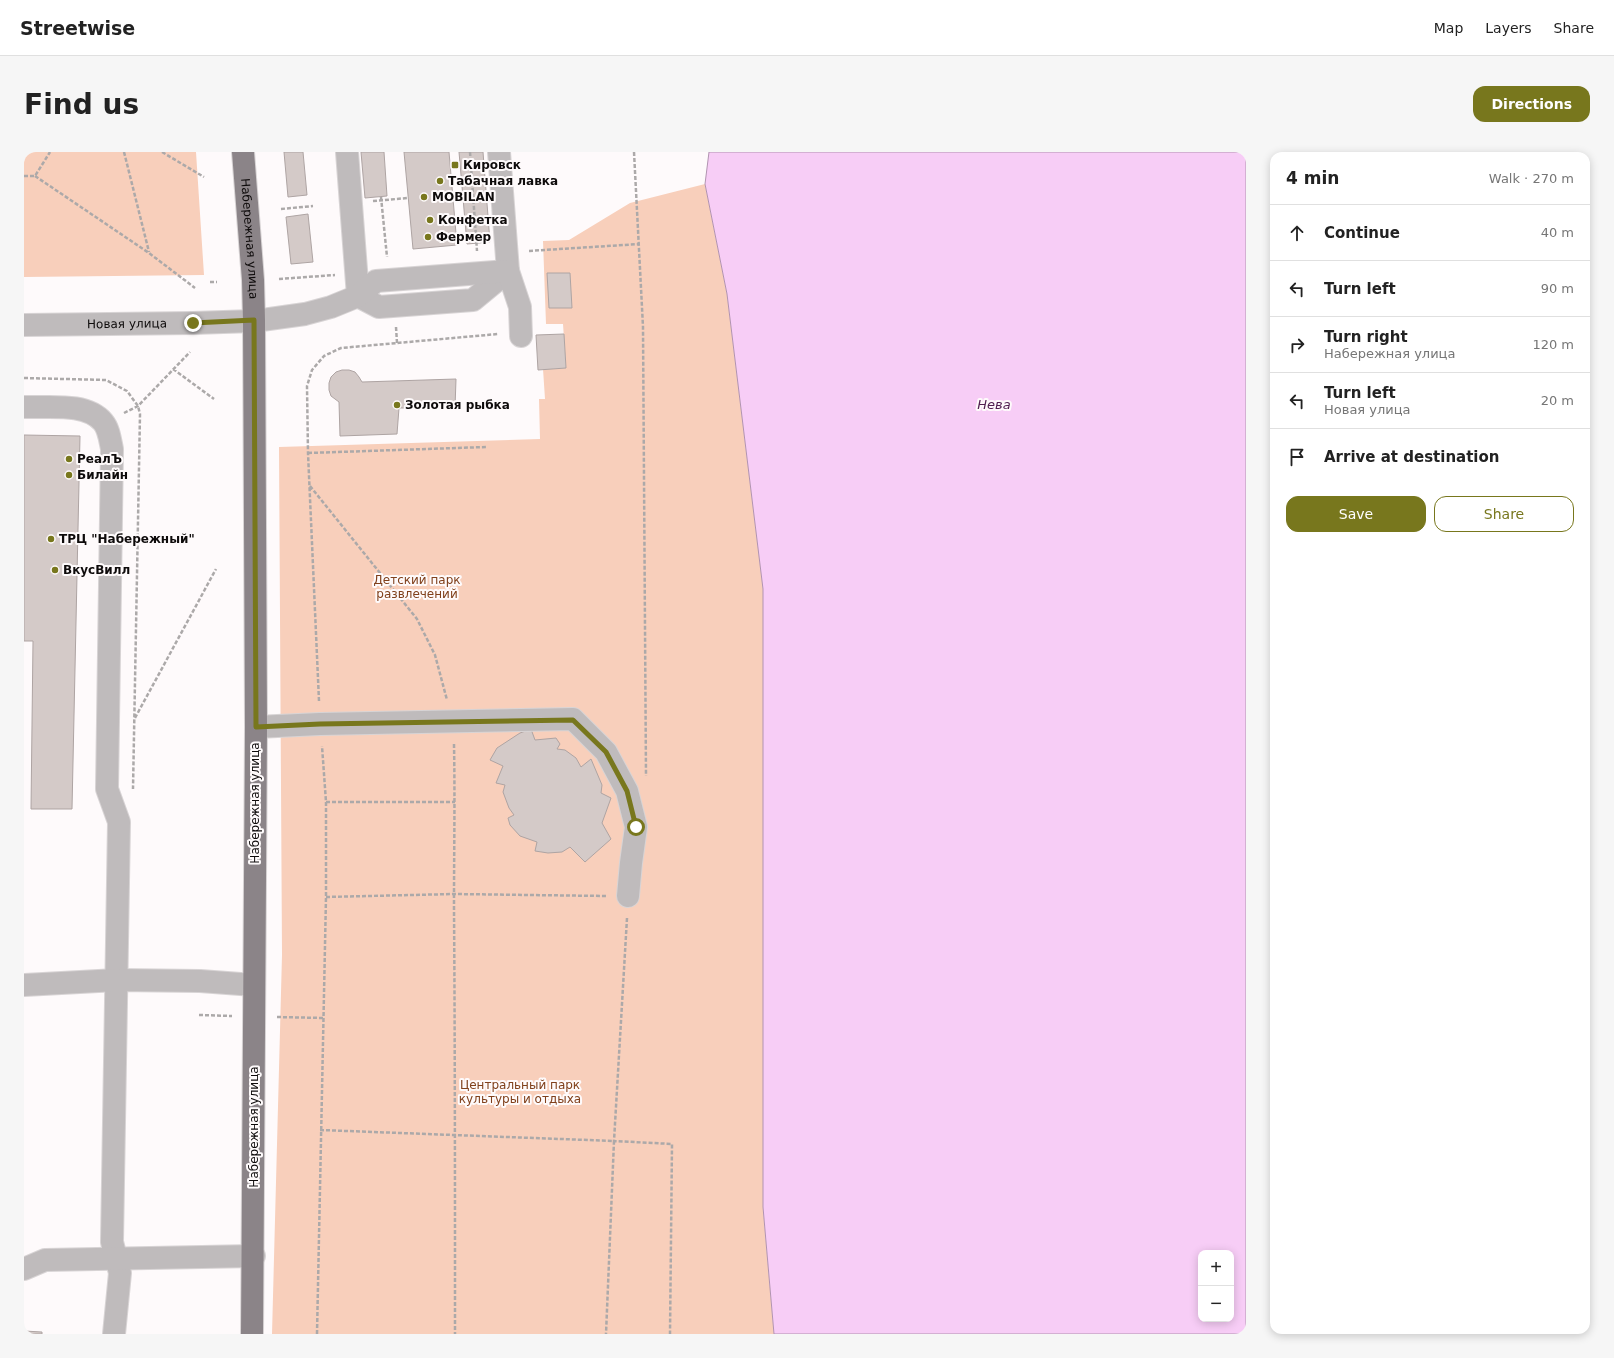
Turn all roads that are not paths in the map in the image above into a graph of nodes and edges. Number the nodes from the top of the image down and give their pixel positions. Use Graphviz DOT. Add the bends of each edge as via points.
graph roads {
  1 [pos="243,152"];
  2 [pos="346,152"];
  3 [pos="499,152"];
  4 [pos="507,261"];
  5 [pos="358,296"];
  6 [pos="254,320"];
  7 [pos="24,325"];
  8 [pos="521,334"];
  9 [pos="24,407"];
  10 [pos="256,727"];
  11 [pos="628,896"];
  12 [pos="117,980"];
  13 [pos="24,985"];
  14 [pos="254,985"];
  15 [pos="254,1256"];
  16 [pos="117,1258"];
  17 [pos="24,1269"];
  18 [pos="114,1334"];
  19 [pos="252,1334"];
  1 -- 6 [label="main road, Набережная улица"];
  2 -- 5 [label="street"];
  3 -- 4 [label="street"];
  4 -- 5 [label="street" via="473,300 379,308"];
  4 -- 8 [label="street" via="520,307"];
  5 -- 6 [label="street, Новая улица" via="305,314"];
  6 -- 7 [label="street, Новая улица"];
  6 -- 10 [label="main road, Набережная улица"];
  9 -- 12 [label="street" via="79,408 94,414 104,423 112,449 107,789 119,822"];
  10 -- 11 [label="street" via="573,720 606,752 627,791 636,827"];
  10 -- 14 [label="main road, Набережная улица"];
  12 -- 13 [label="street"];
  12 -- 14 [label="street" via="200,981"];
  12 -- 16 [label="street" via="112,1242"];
  14 -- 15 [label="main road, Набережная улица"];
  15 -- 16 [label="street"];
  15 -- 19 [label="main road, Набережная улица"];
  16 -- 17 [label="street" via="45,1260"];
  16 -- 18 [label="street" via="120,1273"];
}
